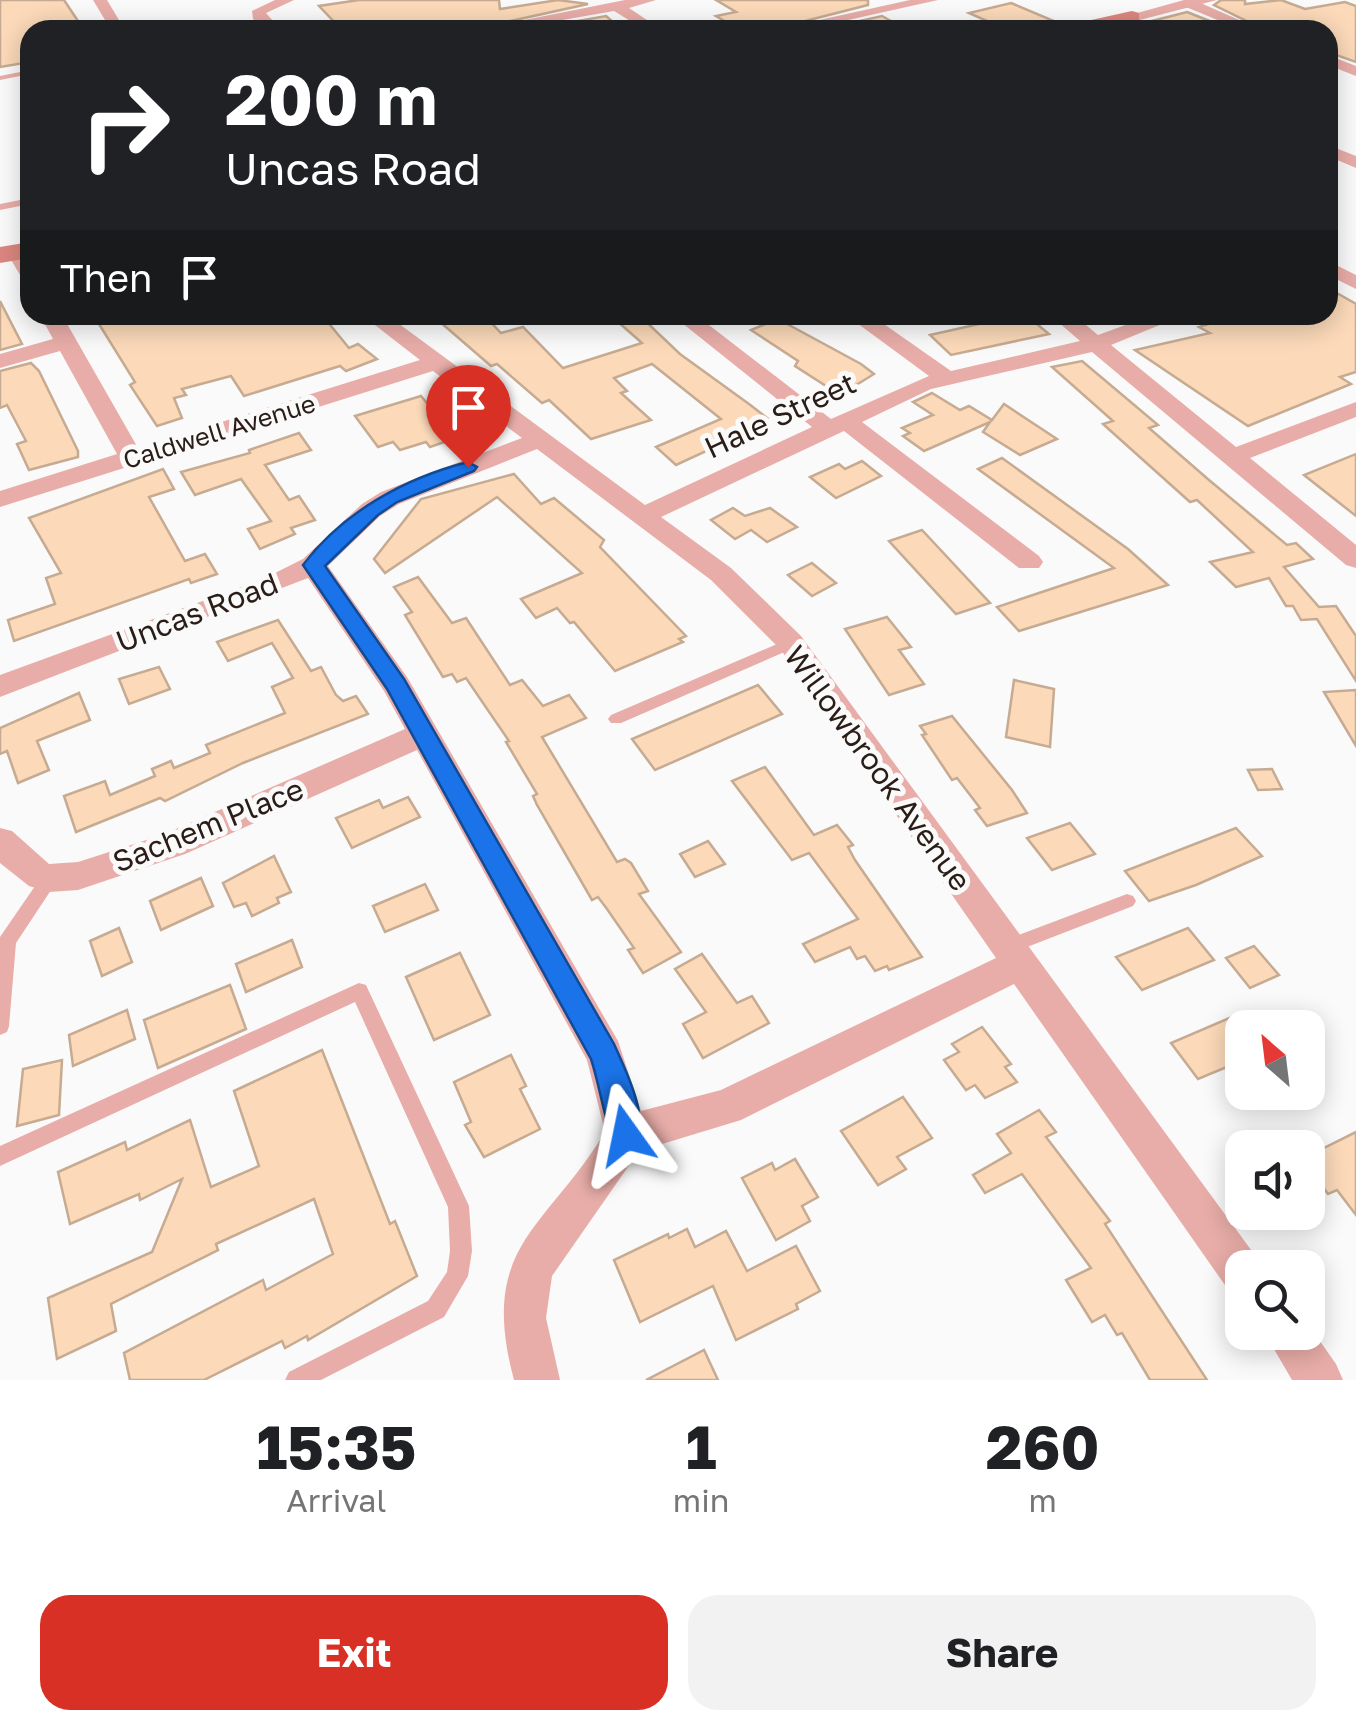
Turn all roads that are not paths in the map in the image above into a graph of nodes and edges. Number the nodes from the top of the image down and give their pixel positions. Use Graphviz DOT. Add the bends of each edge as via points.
graph roads {
  1 [pos="285,0"];
  2 [pos="648,0"];
  3 [pos="931,0"];
  4 [pos="1200,2"];
  5 [pos="616,6"];
  6 [pos="1103,6"];
  7 [pos="1132,17"];
  8 [pos="263,20"];
  9 [pos="537,20"];
  10 [pos="639,20"];
  11 [pos="832,20"];
  12 [pos="1118,20"];
  13 [pos="1235,20"];
  14 [pos="57,325"];
  15 [pos="388,325"];
  16 [pos="697,325"];
  17 [pos="871,325"];
  18 [pos="1073,325"];
  19 [pos="1144,325"];
  20 [pos="66,342"];
  21 [pos="1095,343"];
  22 [pos="0,361"];
  23 [pos="438,362"];
  24 [pos="946,378"];
  25 [pos="1356,409"];
  26 [pos="838,425"];
  27 [pos="541,440"];
  28 [pos="1231,456"];
  29 [pos="131,458"];
  30 [pos="0,500"];
  31 [pos="644,515"];
  32 [pos="1356,560"];
  33 [pos="1029,562"];
  34 [pos="314,565"];
  35 [pos="790,643"];
  36 [pos="0,686"];
  37 [pos="616,719"];
  38 [pos="422,735"];
  39 [pos="0,842"];
  40 [pos="50,878"];
  41 [pos="1127,901"];
  42 [pos="1012,956"];
  43 [pos="0,1026"];
  44 [pos="626,1135"];
  45 [pos="0,1156"];
  46 [pos="1225,1250"];
  47 [pos="1299,1350"];
  48 [pos="297,1380"];
  49 [pos="537,1380"];
  50 [pos="1320,1380"];
  1 -- 8 [label="street" via="266,6 258,15"];
  2 -- 5 [label="street"];
  3 -- 11 [label="street"];
  4 -- 7 [label="street"];
  4 -- 13 [label="street"];
  5 -- 9 [label="street"];
  5 -- 10 [label="street"];
  6 -- 7 [label="main road"];
  7 -- 12 [label="main road"];
  14 -- 20 [label="street"];
  15 -- 23 [label="street, Willowbrook Avenue"];
  16 -- 26 [label="street"];
  17 -- 24 [label="street"];
  18 -- 21 [label="street"];
  19 -- 21 [label="street, Hale Street"];
  20 -- 22 [label="street"];
  20 -- 29 [label="street"];
  21 -- 24 [label="street, Hale Street"];
  21 -- 28 [label="street"];
  23 -- 27 [label="street, Willowbrook Avenue"];
  23 -- 29 [label="street, Caldwell Avenue"];
  24 -- 26 [label="street, Hale Street"];
  25 -- 28 [label="street"];
  26 -- 31 [label="street, Hale Street"];
  26 -- 33 [label="street" via="928,480"];
  27 -- 31 [label="street, Willowbrook Avenue"];
  27 -- 34 [label="street, Uncas Road" via="390,498"];
  28 -- 32 [label="street"];
  29 -- 30 [label="street, Caldwell Avenue"];
  31 -- 35 [label="street, Willowbrook Avenue" via="721,574"];
  34 -- 36 [label="street, Uncas Road"];
  34 -- 38 [label="street"];
  35 -- 37 [label="lane"];
  35 -- 42 [label="street, Willowbrook Avenue"];
  38 -- 40 [label="street, Sachem Place" via="165,846 73,878"];
  38 -- 44 [label="street" via="604,1054"];
  39 -- 40 [label="street" via="33,872"];
  40 -- 43 [label="lane" via="7,941"];
  41 -- 42 [label="lane"];
  42 -- 44 [label="street" via="727,1107"];
  42 -- 46 [label="street, Willowbrook Avenue"];
  44 -- 49 [label="street" via="536,1262 524,1298"];
  45 -- 48 [label="lane" via="360,991 458,1206 457,1276 436,1308"];
  47 -- 50 [label="street"];
}
